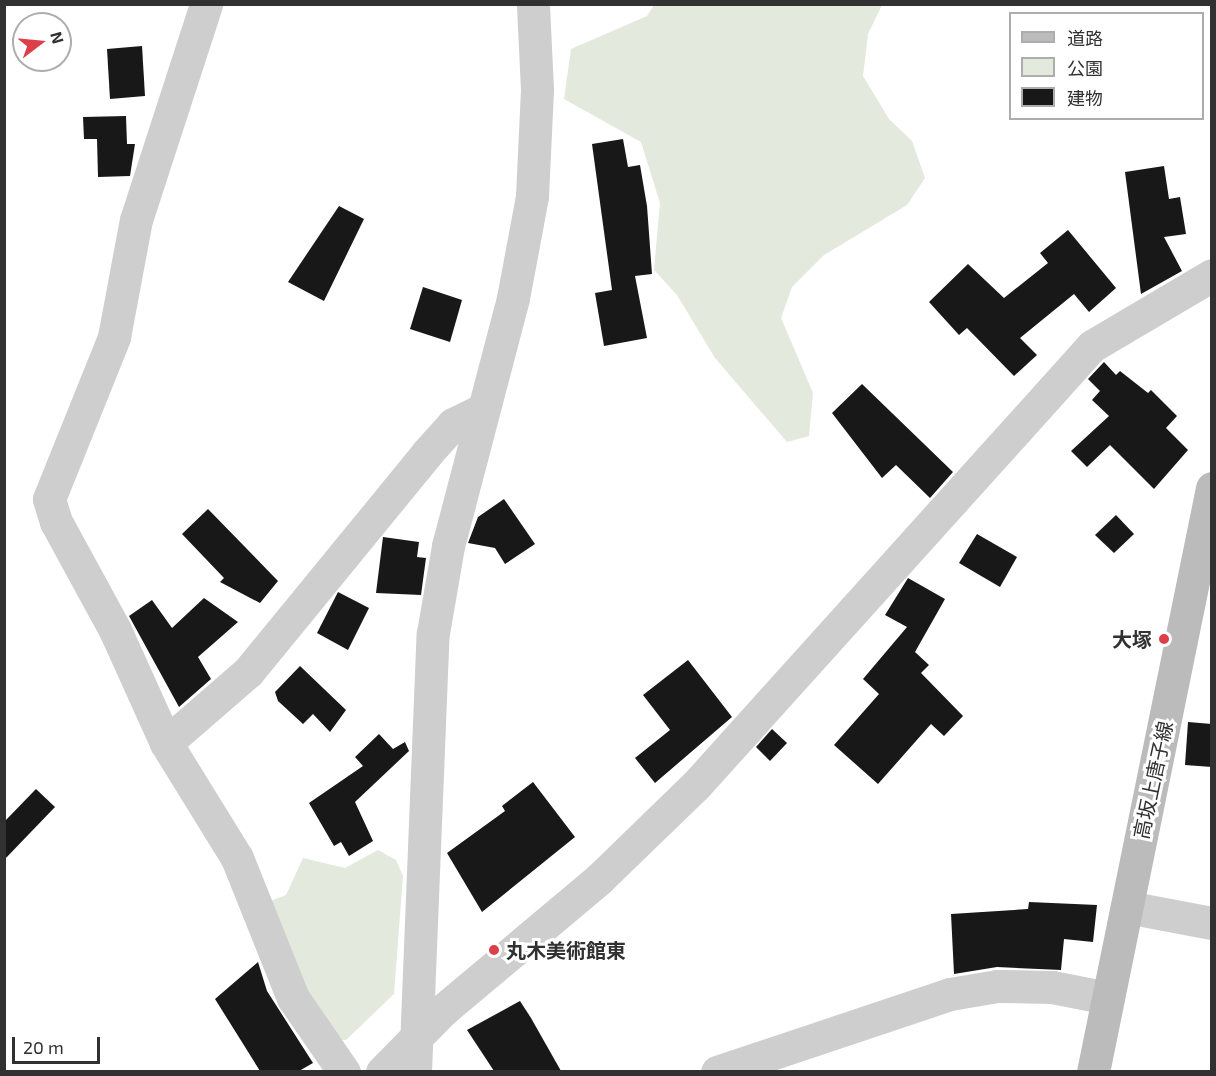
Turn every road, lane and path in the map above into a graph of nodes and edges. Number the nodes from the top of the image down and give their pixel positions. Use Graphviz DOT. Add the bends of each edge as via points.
graph roads {
  1 [pos="206,4"];
  2 [pos="533,4"];
  3 [pos="1212,275"];
  4 [pos="480,411"];
  5 [pos="1212,488"];
  6 [pos="166,743"];
  7 [pos="1127,907"];
  8 [pos="1212,923"];
  9 [pos="1108,998"];
  10 [pos="416,1039"];
  11 [pos="344,1071"];
  12 [pos="382,1071"];
  13 [pos="415,1071"];
  14 [pos="717,1071"];
  15 [pos="1093,1071"];
  1 -- 6 [label="street" via="136,220 114,337 49,499 56,522 115,630"];
  2 -- 4 [label="street" via="537,90 532,196 513,298"];
  3 -- 10 [label="street" via="1092,346 697,784 599,879"];
  4 -- 6 [label="street" via="453,424 248,672"];
  4 -- 10 [label="street" via="433,633"];
  5 -- 7 [label="main road, 高坂上唐子線"];
  6 -- 11 [label="street" via="237,858 293,998"];
  7 -- 8 [label="street"];
  7 -- 9 [label="main road, 高坂上唐子線"];
  9 -- 14 [label="street" via="1052,987 996,986 950,994"];
  9 -- 15 [label="main road, 高坂上唐子線"];
  10 -- 12 [label="street"];
  10 -- 13 [label="street"];
}
